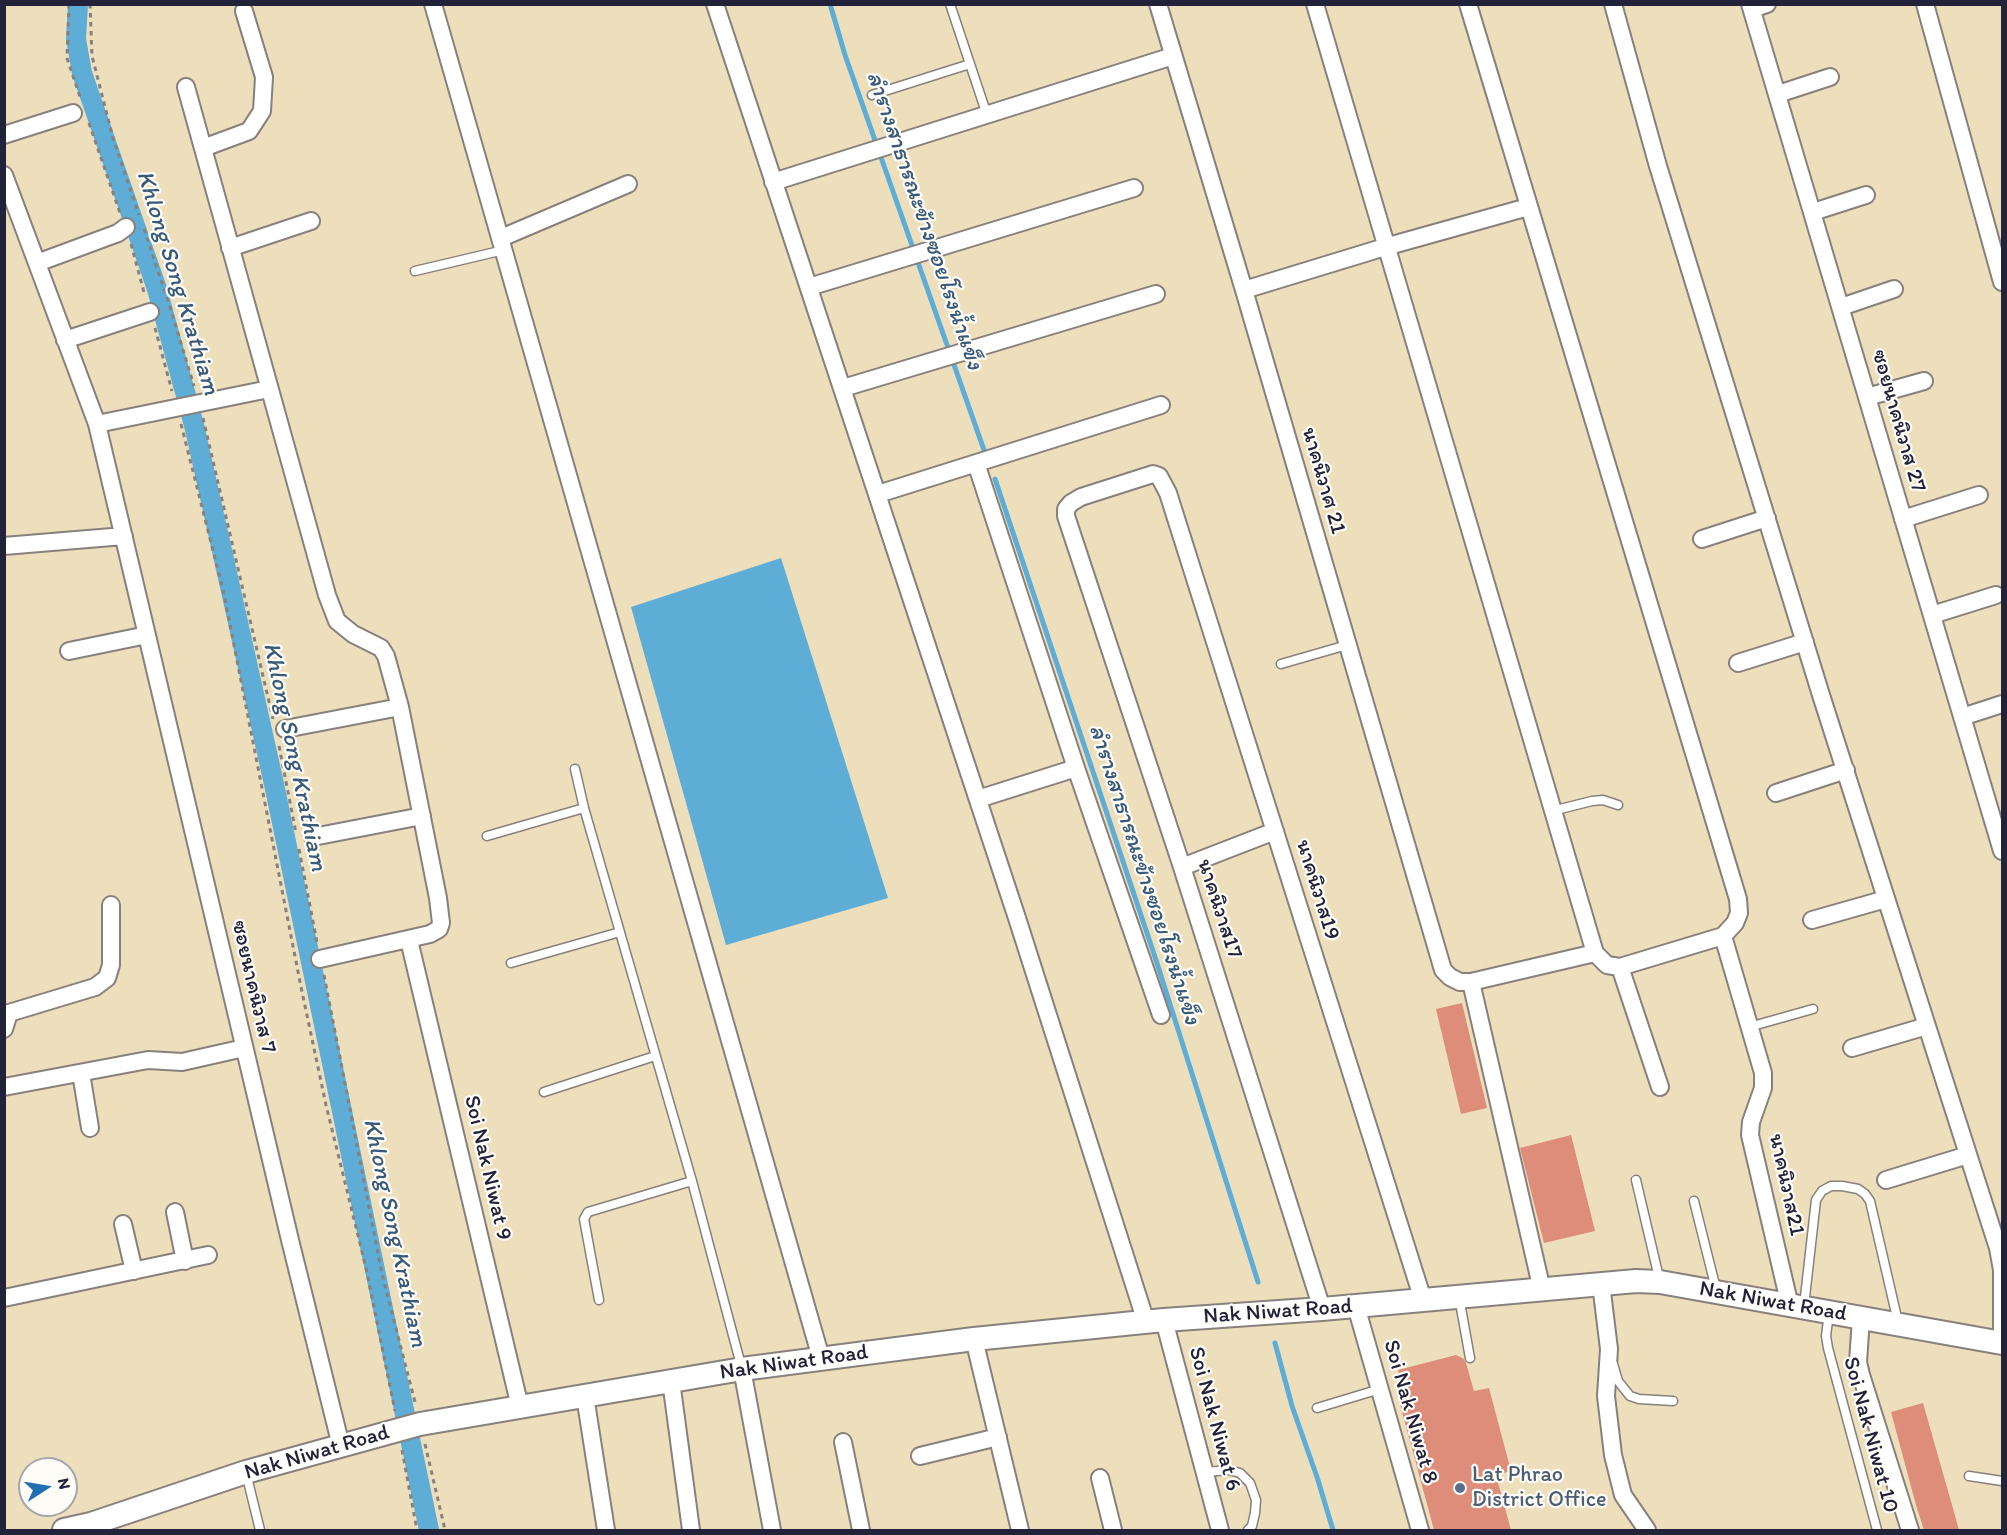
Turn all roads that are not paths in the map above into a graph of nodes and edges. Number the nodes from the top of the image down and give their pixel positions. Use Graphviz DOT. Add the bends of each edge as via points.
graph roads {
  1 [pos="433,4"];
  2 [pos="715,4"];
  3 [pos="950,4"];
  4 [pos="1158,4"];
  5 [pos="1315,4"];
  6 [pos="1468,4"];
  7 [pos="1613,4"];
  8 [pos="1925,4"];
  9 [pos="1756,6"];
  10 [pos="244,10"];
  11 [pos="1173,56"];
  12 [pos="970,64"];
  13 [pos="1830,78"];
  14 [pos="186,87"];
  15 [pos="1778,94"];
  16 [pos="872,95"];
  17 [pos="77,107"];
  18 [pos="987,115"];
  19 [pos="4,135"];
  20 [pos="203,148"];
  21 [pos="4,175"];
  22 [pos="773,182"];
  23 [pos="628,184"];
  24 [pos="1134,188"];
  25 [pos="1866,195"];
  26 [pos="1528,207"];
  27 [pos="1813,212"];
  28 [pos="311,221"];
  29 [pos="126,227"];
  30 [pos="503,244"];
  31 [pos="1385,247"];
  32 [pos="230,248"];
  33 [pos="37,262"];
  34 [pos="415,271"];
  35 [pos="2002,282"];
  36 [pos="809,287"];
  37 [pos="1894,289"];
  38 [pos="1244,290"];
  39 [pos="1156,294"];
  40 [pos="1841,307"];
  41 [pos="150,312"];
  42 [pos="65,339"];
  43 [pos="1924,381"];
  44 [pos="269,388"];
  45 [pos="843,388"];
  46 [pos="1867,397"];
  47 [pos="1161,405"];
  48 [pos="97,424"];
  49 [pos="976,463"];
  50 [pos="878,494"];
  51 [pos="1978,495"];
  52 [pos="1767,518"];
  53 [pos="1904,519"];
  54 [pos="1068,523"];
  55 [pos="124,536"];
  56 [pos="1702,539"];
  57 [pos="4,546"];
  58 [pos="1996,595"];
  59 [pos="1932,615"];
  60 [pos="147,635"];
  61 [pos="1805,642"];
  62 [pos="1347,645"];
  63 [pos="69,651"];
  64 [pos="1738,663"];
  65 [pos="1281,664"];
  66 [pos="2002,705"];
  67 [pos="400,707"];
  68 [pos="1962,717"];
  69 [pos="279,731"];
  70 [pos="1076,768"];
  71 [pos="575,769"];
  72 [pos="1846,770"];
  73 [pos="1776,793"];
  74 [pos="978,800"];
  75 [pos="1995,802"];
  76 [pos="1618,805"];
  77 [pos="584,808"];
  78 [pos="1552,811"];
  79 [pos="422,816"];
  80 [pos="1275,831"];
  81 [pos="487,836"];
  82 [pos="302,839"];
  83 [pos="2002,851"];
  84 [pos="1182,867"];
  85 [pos="1886,898"];
  86 [pos="111,905"];
  87 [pos="1812,920"];
  88 [pos="620,932"];
  89 [pos="1723,936"];
  90 [pos="409,940"];
  91 [pos="1595,953"];
  92 [pos="320,959"];
  93 [pos="511,963"];
  94 [pos="1620,967"];
  95 [pos="1471,982"];
  96 [pos="1813,1009"];
  97 [pos="7,1012"];
  98 [pos="1161,1015"];
  99 [pos="1927,1026"];
  100 [pos="1749,1027"];
  101 [pos="4,1029"];
  102 [pos="244,1048"];
  103 [pos="1852,1048"];
  104 [pos="655,1056"];
  105 [pos="81,1073"];
  106 [pos="4,1087"];
  107 [pos="1660,1087"];
  108 [pos="544,1092"];
  109 [pos="90,1128"];
  110 [pos="1968,1155"];
  111 [pos="692,1180"];
  112 [pos="1636,1180"];
  113 [pos="1886,1180"];
  114 [pos="1694,1201"];
  115 [pos="175,1212"];
  116 [pos="123,1224"];
  117 [pos="208,1256"];
  118 [pos="185,1260"];
  119 [pos="134,1271"];
  120 [pos="1660,1282"];
  121 [pos="1601,1284"];
  122 [pos="1542,1290"];
  123 [pos="1717,1293"];
  124 [pos="1459,1297"];
  125 [pos="4,1298"];
  126 [pos="599,1300"];
  127 [pos="1423,1300"];
  128 [pos="1356,1306"];
  129 [pos="1797,1307"];
  130 [pos="1322,1309"];
  131 [pos="1829,1312"];
  132 [pos="1861,1318"];
  133 [pos="1155,1321"];
  134 [pos="1899,1325"];
  135 [pos="974,1339"];
  136 [pos="2002,1343"];
  137 [pos="1609,1349"];
  138 [pos="821,1358"];
  139 [pos="1470,1358"];
  140 [pos="742,1369"];
  141 [pos="671,1382"];
  142 [pos="1380,1389"];
  143 [pos="585,1396"];
  144 [pos="1673,1401"];
  145 [pos="520,1407"];
  146 [pos="1317,1408"];
  147 [pos="998,1437"];
  148 [pos="843,1443"];
  149 [pos="341,1446"];
  150 [pos="920,1456"];
  151 [pos="246,1472"];
  152 [pos="1205,1472"];
  153 [pos="1969,1476"];
  154 [pos="1100,1478"];
  155 [pos="2002,1481"];
  156 [pos="64,1530"];
  157 [pos="260,1530"];
  158 [pos="606,1530"];
  159 [pos="690,1530"];
  160 [pos="772,1530"];
  161 [pos="861,1530"];
  162 [pos="1020,1530"];
  163 [pos="1113,1530"];
  164 [pos="1220,1530"];
  165 [pos="1248,1530"];
  166 [pos="1419,1530"];
  167 [pos="1647,1530"];
  168 [pos="1877,1530"];
  169 [pos="1910,1530"];
  1 -- 30 [label="street"];
  2 -- 22 [label="street, Soi Nak Niwat 6"];
  3 -- 12 [label="lane"];
  4 -- 11 [label="street, นาคนิวาศ 21"];
  5 -- 31 [label="street"];
  6 -- 26 [label="street"];
  7 -- 52 [label="street" via="1658,166"];
  8 -- 35 [label="street"];
  9 -- 15 [label="street, ซอยนาคนิวาส 27"];
  10 -- 20 [label="street" via="264,77 262,111 249,131"];
  11 -- 18 [label="street"];
  11 -- 38 [label="street, นาคนิวาศ 21"];
  12 -- 16 [label="lane"];
  12 -- 18 [label="lane"];
  13 -- 15 [label="street"];
  14 -- 20 [label="street"];
  15 -- 27 [label="street, ซอยนาคนิวาส 27"];
  17 -- 19 [label="street"];
  18 -- 22 [label="street"];
  20 -- 32 [label="street"];
  21 -- 33 [label="street, ซอยนาคนิวาส 7"];
  22 -- 36 [label="street, Soi Nak Niwat 6"];
  23 -- 30 [label="street"];
  24 -- 36 [label="street"];
  25 -- 27 [label="street"];
  26 -- 31 [label="street"];
  26 -- 89 [label="street" via="1738,898 1736,923"];
  27 -- 40 [label="street, ซอยนาคนิวาส 27"];
  28 -- 32 [label="street"];
  29 -- 33 [label="street"];
  30 -- 34 [label="lane"];
  30 -- 138 [label="street"];
  31 -- 38 [label="street"];
  31 -- 78 [label="street"];
  32 -- 44 [label="street"];
  33 -- 42 [label="street, ซอยนาคนิวาส 7"];
  36 -- 45 [label="street, Soi Nak Niwat 6"];
  37 -- 40 [label="street"];
  38 -- 62 [label="street, นาคนิวาศ 21"];
  39 -- 45 [label="street"];
  40 -- 46 [label="street, ซอยนาคนิวาส 27"];
  41 -- 42 [label="street"];
  42 -- 48 [label="street, ซอยนาคนิวาส 7"];
  43 -- 46 [label="street"];
  44 -- 48 [label="street"];
  44 -- 67 [label="street" via="327,595 338,621 353,634 381,648"];
  45 -- 50 [label="street, Soi Nak Niwat 6"];
  46 -- 53 [label="street, ซอยนาคนิวาส 27"];
  47 -- 49 [label="street"];
  48 -- 55 [label="street, ซอยนาคนิวาส 7"];
  49 -- 50 [label="street"];
  49 -- 70 [label="street"];
  50 -- 74 [label="street, Soi Nak Niwat 6"];
  51 -- 53 [label="street"];
  52 -- 56 [label="street"];
  52 -- 61 [label="street"];
  53 -- 59 [label="street, ซอยนาคนิวาส 27"];
  54 -- 80 [label="street, นาคนิวาส19" via="1066,509 1081,497 1153,474 1159,476 1168,493"];
  54 -- 84 [label="street, นาคนิวาส17"];
  55 -- 57 [label="street"];
  55 -- 60 [label="street, ซอยนาคนิวาส 7"];
  58 -- 59 [label="street"];
  59 -- 68 [label="street, ซอยนาคนิวาส 27"];
  60 -- 63 [label="street"];
  60 -- 102 [label="street, ซอยนาคนิวาส 7"];
  61 -- 64 [label="street"];
  61 -- 72 [label="street"];
  62 -- 65 [label="lane"];
  62 -- 95 [label="street, นาคนิวาศ 21" via="1443,970 1460,982"];
  66 -- 68 [label="street"];
  67 -- 69 [label="street"];
  67 -- 79 [label="street"];
  68 -- 75 [label="street, ซอยนาคนิวาส 27"];
  70 -- 74 [label="street"];
  70 -- 98 [label="street"];
  71 -- 77 [label="lane"];
  72 -- 73 [label="street"];
  72 -- 85 [label="street"];
  74 -- 133 [label="street, Soi Nak Niwat 6"];
  75 -- 83 [label="street, ซอยนาคนิวาส 27"];
  76 -- 78 [label="lane" via="1592,801"];
  77 -- 81 [label="lane"];
  77 -- 88 [label="lane"];
  78 -- 91 [label="street"];
  79 -- 82 [label="street"];
  79 -- 90 [label="street" via="441,923 430,934"];
  80 -- 84 [label="street"];
  80 -- 127 [label="street, นาคนิวาส19"];
  84 -- 130 [label="street, นาคนิวาส17"];
  85 -- 87 [label="street"];
  85 -- 99 [label="street"];
  86 -- 97 [label="street" via="111,964 107,978 95,987"];
  88 -- 93 [label="lane"];
  88 -- 104 [label="lane"];
  89 -- 94 [label="street"];
  89 -- 100 [label="street, นาคนิวาส21"];
  90 -- 92 [label="street"];
  90 -- 145 [label="street, Soi Nak Niwat 9"];
  91 -- 94 [label="street" via="1607,965"];
  91 -- 95 [label="street"];
  94 -- 107 [label="street"];
  95 -- 122 [label="street"];
  96 -- 100 [label="lane"];
  97 -- 101 [label="street"];
  99 -- 103 [label="street"];
  99 -- 110 [label="street"];
  100 -- 129 [label="street, นาคนิวาส21" via="1763,1073 1763,1088 1751,1122 1752,1147"];
  102 -- 105 [label="street" via="182,1062 148,1060"];
  102 -- 149 [label="street, ซอยนาคนิวาส 7"];
  104 -- 108 [label="lane"];
  104 -- 111 [label="lane"];
  105 -- 106 [label="street"];
  105 -- 109 [label="street"];
  110 -- 113 [label="street"];
  110 -- 136 [label="street" via="2002,1269"];
  111 -- 126 [label="lane" via="588,1212 584,1219"];
  111 -- 140 [label="lane"];
  112 -- 120 [label="lane"];
  114 -- 123 [label="lane"];
  115 -- 118 [label="street"];
  116 -- 119 [label="street"];
  117 -- 118 [label="street"];
  118 -- 119 [label="street"];
  119 -- 125 [label="street"];
  120 -- 121 [label="main road, Nak Niwat Road"];
  120 -- 123 [label="main road, Nak Niwat Road"];
  121 -- 122 [label="main road, Nak Niwat Road"];
  121 -- 137 [label="street"];
  122 -- 124 [label="main road, Nak Niwat Road"];
  123 -- 129 [label="main road, Nak Niwat Road"];
  124 -- 127 [label="main road, Nak Niwat Road"];
  124 -- 139 [label="lane"];
  127 -- 128 [label="main road, Nak Niwat Road"];
  128 -- 130 [label="main road, Nak Niwat Road"];
  128 -- 142 [label="street, Soi Nak Niwat 8"];
  129 -- 131 [label="main road, Nak Niwat Road"];
  129 -- 134 [label="lane" via="1816,1200 1831,1186 1858,1189 1870,1201"];
  130 -- 133 [label="main road, Nak Niwat Road"];
  131 -- 132 [label="main road, Nak Niwat Road"];
  131 -- 168 [label="lane, Soi Nak Niwat 10" via="1828,1348"];
  132 -- 134 [label="main road, Nak Niwat Road"];
  132 -- 169 [label="street" via="1861,1375"];
  133 -- 135 [label="main road, Nak Niwat Road"];
  133 -- 152 [label="street, Soi Nak Niwat 6"];
  134 -- 136 [label="main road, Nak Niwat Road"];
  135 -- 138 [label="main road, Nak Niwat Road"];
  135 -- 147 [label="street"];
  137 -- 144 [label="lane" via="1618,1381 1630,1396"];
  137 -- 167 [label="street" via="1606,1396 1613,1455 1623,1495"];
  138 -- 140 [label="main road, Nak Niwat Road"];
  140 -- 141 [label="main road, Nak Niwat Road"];
  140 -- 160 [label="street"];
  141 -- 143 [label="main road, Nak Niwat Road"];
  141 -- 159 [label="street"];
  142 -- 146 [label="lane"];
  142 -- 166 [label="street, Soi Nak Niwat 8"];
  143 -- 145 [label="main road, Nak Niwat Road"];
  143 -- 158 [label="street"];
  145 -- 149 [label="main road, Nak Niwat Road" via="410,1427"];
  147 -- 150 [label="street"];
  147 -- 162 [label="street"];
  148 -- 161 [label="street"];
  149 -- 151 [label="main road, Nak Niwat Road"];
  151 -- 156 [label="main road, Nak Niwat Road"];
  151 -- 157 [label="lane"];
  152 -- 164 [label="street, Soi Nak Niwat 6"];
  152 -- 165 [label="lane" via="1230,1470 1250,1483 1256,1500"];
  153 -- 155 [label="lane"];
  154 -- 163 [label="street"];
}
